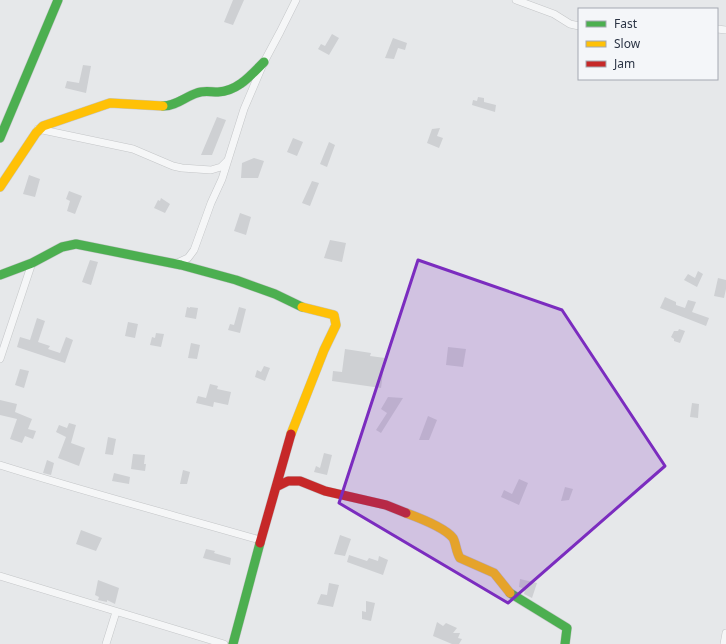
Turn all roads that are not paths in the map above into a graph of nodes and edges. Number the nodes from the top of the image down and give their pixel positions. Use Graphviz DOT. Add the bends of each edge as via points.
graph roads {
  1 [pos="58,0"];
  2 [pos="296,0"];
  3 [pos="516,0"];
  4 [pos="578,26"];
  5 [pos="264,62"];
  6 [pos="38,129"];
  7 [pos="0,138"];
  8 [pos="228,161"];
  9 [pos="0,187"];
  10 [pos="32,263"];
  11 [pos="175,264"];
  12 [pos="0,275"];
  13 [pos="0,359"];
  14 [pos="0,466"];
  15 [pos="276,487"];
  16 [pos="260,540"];
  17 [pos="0,576"];
  18 [pos="116,612"];
  19 [pos="726,633"];
  20 [pos="106,644"];
  21 [pos="224,644"];
  22 [pos="233,644"];
  23 [pos="565,644"];
  24 [pos="724,644"];
  1 -- 7 [label="street"];
  2 -- 5 [label="street"];
  3 -- 4 [label="street"];
  5 -- 6 [label="street" via="240,85 230,90 197,93 168,106 102,105"];
  5 -- 8 [label="street" via="244,109"];
  6 -- 8 [label="street" via="133,149 182,168 211,170 221,167"];
  6 -- 9 [label="street"];
  8 -- 11 [label="street" via="194,250 188,258"];
  10 -- 11 [label="street" via="62,247 76,244"];
  10 -- 12 [label="street"];
  10 -- 13 [label="street"];
  11 -- 15 [label="street" via="236,280 275,294 300,307 334,315 336,325 292,432"];
  14 -- 16 [label="street"];
  15 -- 16 [label="street"];
  15 -- 23 [label="street" via="288,481 300,480 325,491 386,505 424,520 453,538 460,558 494,573 510,593 567,628"];
  16 -- 22 [label="street"];
  17 -- 18 [label="street"];
  18 -- 20 [label="street"];
  18 -- 21 [label="street"];
  19 -- 24 [label="street"];
}
